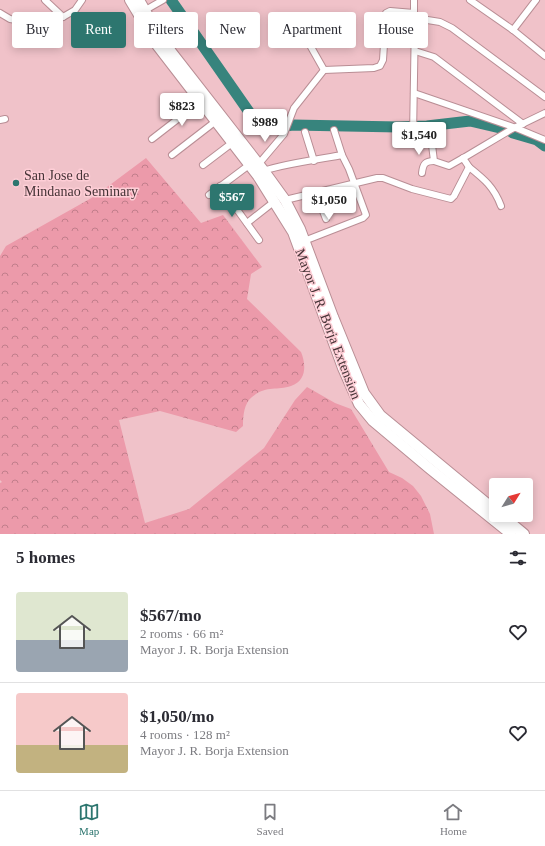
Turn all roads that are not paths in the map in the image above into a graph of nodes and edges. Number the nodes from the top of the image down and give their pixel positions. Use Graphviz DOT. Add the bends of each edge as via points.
graph roads {
  1 [pos="45,0"];
  2 [pos="82,0"];
  3 [pos="130,0"];
  4 [pos="139,0"];
  5 [pos="163,0"];
  6 [pos="414,0"];
  7 [pos="470,0"];
  8 [pos="536,0"];
  9 [pos="58,12"];
  10 [pos="141,12"];
  11 [pos="142,12"];
  12 [pos="144,12"];
  13 [pos="387,12"];
  14 [pos="400,12"];
  15 [pos="415,12"];
  16 [pos="0,13"];
  17 [pos="63,17"];
  18 [pos="12,19"];
  19 [pos="428,19"];
  20 [pos="513,30"];
  21 [pos="160,48"];
  22 [pos="312,48"];
  23 [pos="384,48"];
  24 [pos="415,51"];
  25 [pos="545,56"];
  26 [pos="324,70"];
  27 [pos="195,89"];
  28 [pos="414,93"];
  29 [pos="545,97"];
  30 [pos="201,101"];
  31 [pos="545,113"];
  32 [pos="216,121"];
  33 [pos="523,124"];
  34 [pos="512,129"];
  35 [pos="334,130"];
  36 [pos="305,132"];
  37 [pos="152,140"];
  38 [pos="545,140"];
  39 [pos="232,143"];
  40 [pos="172,155"];
  41 [pos="342,155"];
  42 [pos="463,158"];
  43 [pos="314,161"];
  44 [pos="434,161"];
  45 [pos="203,165"];
  46 [pos="469,167"];
  47 [pos="257,169"];
  48 [pos="422,173"];
  49 [pos="355,185"];
  50 [pos="220,186"];
  51 [pos="316,193"];
  52 [pos="209,195"];
  53 [pos="280,201"];
  54 [pos="501,206"];
  55 [pos="326,219"];
  56 [pos="247,222"];
  57 [pos="296,230"];
  58 [pos="259,240"];
  59 [pos="304,241"];
  60 [pos="348,366"];
  61 [pos="489,505"];
  62 [pos="509,522"];
  63 [pos="511,534"];
  64 [pos="524,534"];
  1 -- 9 [label="street"];
  2 -- 17 [label="street" via="75,10"];
  3 -- 10 [label="main road, Mayor J. R. Borja Extension"];
  4 -- 11 [label="main road, Mayor J. R. Borja Extension"];
  5 -- 12 [label="street"];
  6 -- 15 [label="street"];
  7 -- 20 [label="street"];
  8 -- 20 [label="street"];
  13 -- 14 [label="street"];
  16 -- 18 [label="street"];
  19 -- 29 [label="street" via="452,28"];
  20 -- 25 [label="street"];
  21 -- 27 [label="main road, Mayor J. R. Borja Extension"];
  22 -- 26 [label="street"];
  23 -- 26 [label="street" via="380,66"];
  24 -- 28 [label="street"];
  24 -- 33 [label="street" via="434,57"];
  26 -- 47 [label="street" via="294,108 286,130"];
  27 -- 30 [label="main road, Mayor J. R. Borja Extension"];
  27 -- 47 [label="main road, Mayor J. R. Borja Extension"];
  28 -- 34 [label="street"];
  28 -- 44 [label="street" via="413,137 432,145"];
  30 -- 32 [label="main road, Mayor J. R. Borja Extension"];
  30 -- 37 [label="street"];
  31 -- 33 [label="street"];
  32 -- 39 [label="main road, Mayor J. R. Borja Extension"];
  32 -- 40 [label="street"];
  33 -- 34 [label="street"];
  34 -- 38 [label="street"];
  34 -- 42 [label="street"];
  35 -- 41 [label="street"];
  36 -- 43 [label="street"];
  39 -- 45 [label="street"];
  39 -- 47 [label="main road, Mayor J. R. Borja Extension"];
  41 -- 43 [label="street"];
  41 -- 49 [label="street"];
  42 -- 44 [label="street" via="449,166"];
  42 -- 46 [label="street"];
  43 -- 47 [label="street"];
  44 -- 48 [label="street" via="425,163"];
  46 -- 49 [label="street" via="451,199 383,178"];
  46 -- 54 [label="street" via="495,192"];
  47 -- 50 [label="street"];
  47 -- 53 [label="main road, Mayor J. R. Borja Extension"];
  49 -- 51 [label="street"];
  49 -- 59 [label="street" via="365,216"];
  50 -- 52 [label="street"];
  50 -- 56 [label="street"];
  51 -- 53 [label="street"];
  51 -- 55 [label="street"];
  53 -- 56 [label="street"];
  53 -- 57 [label="main road, Mayor J. R. Borja Extension"];
  56 -- 58 [label="street"];
  57 -- 59 [label="main road, Mayor J. R. Borja Extension"];
  57 -- 60 [label="main road, Mayor J. R. Borja Extension"];
  59 -- 60 [label="main road, Mayor J. R. Borja Extension"];
  60 -- 61 [label="main road, Mayor J. R. Borja Extension" via="380,415"];
  60 -- 63 [label="main road, Mayor J. R. Borja Extension" via="359,404 373,421"];
  62 -- 64 [label="main road"];
}
